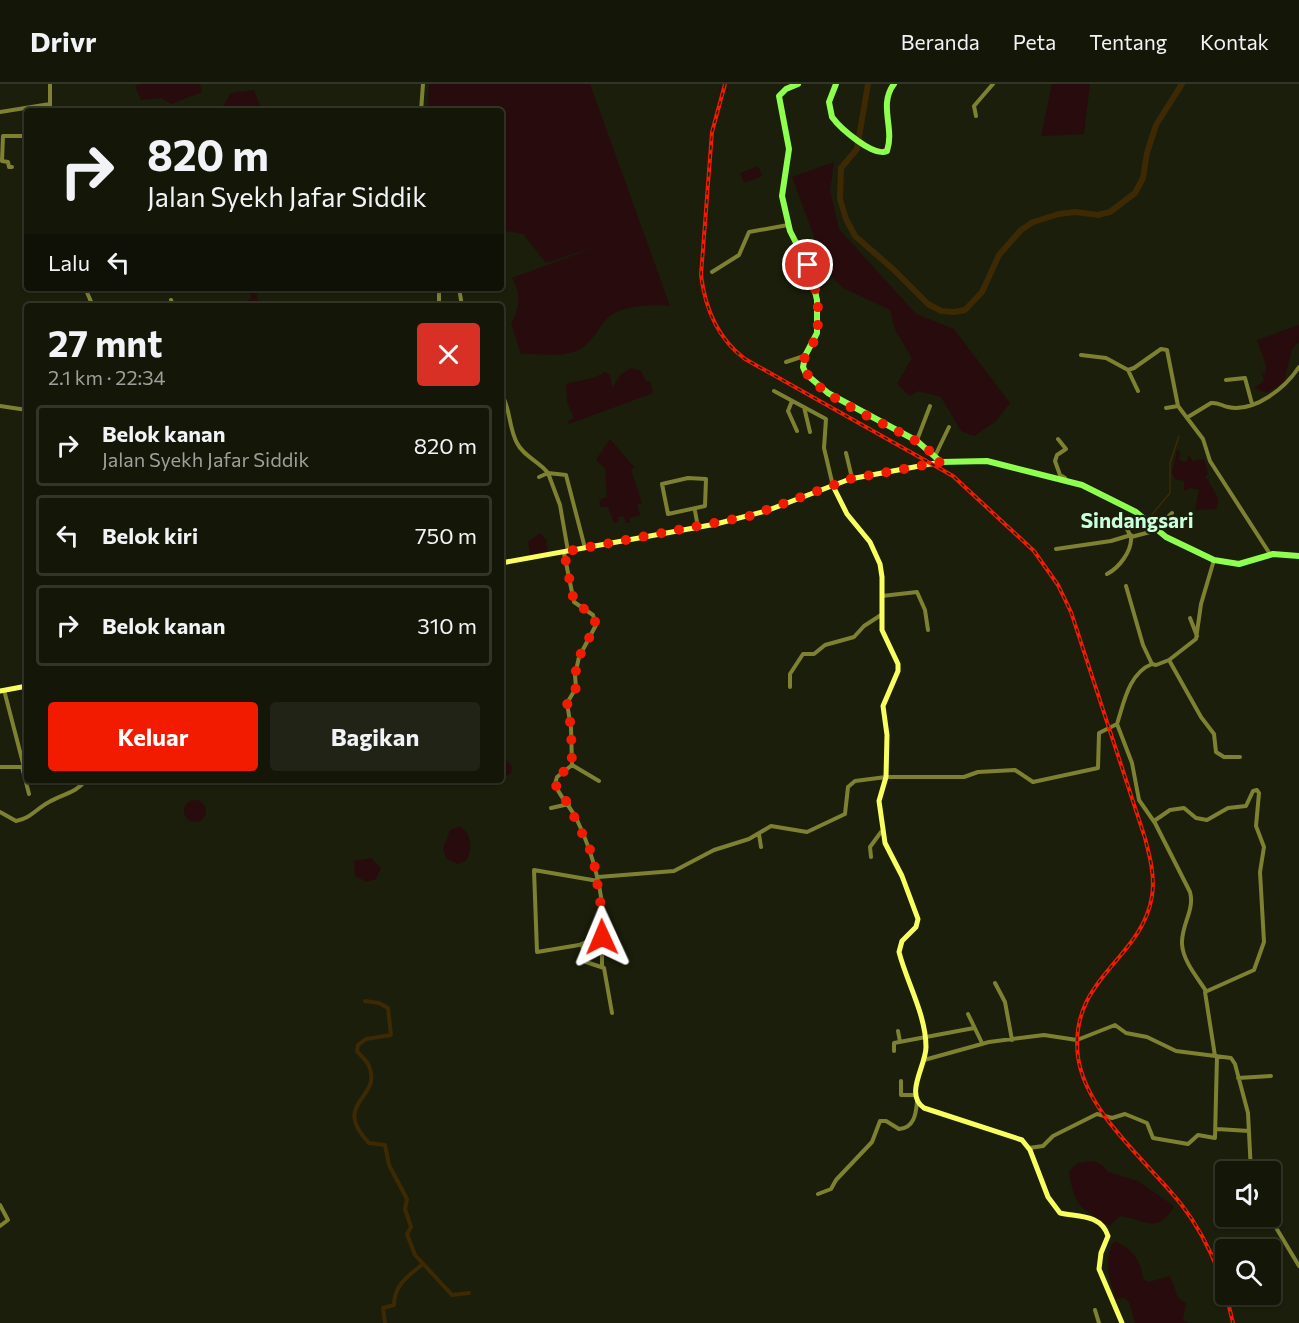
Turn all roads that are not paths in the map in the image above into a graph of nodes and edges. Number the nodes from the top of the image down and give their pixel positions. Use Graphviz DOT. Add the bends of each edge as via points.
graph roads {
  1 [pos="50,84"];
  2 [pos="423,84"];
  3 [pos="798,84"];
  4 [pos="836,84"];
  5 [pos="894,84"];
  6 [pos="993,84"];
  7 [pos="50,104"];
  8 [pos="24,108"];
  9 [pos="25,108"];
  10 [pos="50,108"];
  11 [pos="421,108"];
  12 [pos="0,112"];
  13 [pos="976,116"];
  14 [pos="24,136"];
  15 [pos="12,167"];
  16 [pos="789,225"];
  17 [pos="712,272"];
  18 [pos="171,300"];
  19 [pos="172,303"];
  20 [pos="1081,355"];
  21 [pos="805,356"];
  22 [pos="786,362"];
  23 [pos="1299,367"];
  24 [pos="1128,370"];
  25 [pos="1226,380"];
  26 [pos="774,391"];
  27 [pos="1138,391"];
  28 [pos="504,399"];
  29 [pos="792,401"];
  30 [pos="1252,404"];
  31 [pos="0,406"];
  32 [pos="804,406"];
  33 [pos="930,406"];
  34 [pos="1178,406"];
  35 [pos="1166,408"];
  36 [pos="24,410"];
  37 [pos="1188,417"];
  38 [pos="949,427"];
  39 [pos="796,432"];
  40 [pos="810,432"];
  41 [pos="1058,439"];
  42 [pos="916,441"];
  43 [pos="846,453"];
  44 [pos="935,456"];
  45 [pos="941,462"];
  46 [pos="548,473"];
  47 [pos="539,477"];
  48 [pos="852,478"];
  49 [pos="1082,485"];
  50 [pos="833,486"];
  51 [pos="695,510"];
  52 [pos="1172,513"];
  53 [pos="1146,519"];
  54 [pos="699,528"];
  55 [pos="1154,531"];
  56 [pos="1132,535"];
  57 [pos="585,548"];
  58 [pos="1056,549"];
  59 [pos="566,552"];
  60 [pos="1270,555"];
  61 [pos="1299,556"];
  62 [pos="504,562"];
  63 [pos="1213,564"];
  64 [pos="1107,574"];
  65 [pos="1126,586"];
  66 [pos="881,596"];
  67 [pos="881,615"];
  68 [pos="1190,618"];
  69 [pos="928,630"];
  70 [pos="1197,637"];
  71 [pos="1169,660"];
  72 [pos="1152,664"];
  73 [pos="24,686"];
  74 [pos="790,687"];
  75 [pos="2,690"];
  76 [pos="1117,724"];
  77 [pos="1239,757"];
  78 [pos="572,765"];
  79 [pos="0,767"];
  80 [pos="24,767"];
  81 [pos="886,777"];
  82 [pos="599,781"];
  83 [pos="27,783"];
  84 [pos="83,783"];
  85 [pos="29,794"];
  86 [pos="568,804"];
  87 [pos="551,808"];
  88 [pos="0,812"];
  89 [pos="1154,821"];
  90 [pos="881,832"];
  91 [pos="759,834"];
  92 [pos="761,847"];
  93 [pos="872,857"];
  94 [pos="598,879"];
  95 [pos="582,944"];
  96 [pos="602,955"];
  97 [pos="602,966"];
  98 [pos="995,983"];
  99 [pos="1206,991"];
  100 [pos="612,1013"];
  101 [pos="968,1014"];
  102 [pos="974,1028"];
  103 [pos="898,1031"];
  104 [pos="926,1037"];
  105 [pos="1012,1040"];
  106 [pos="900,1042"];
  107 [pos="982,1043"];
  108 [pos="894,1051"];
  109 [pos="1216,1056"];
  110 [pos="924,1060"];
  111 [pos="1271,1076"];
  112 [pos="1238,1077"];
  113 [pos="901,1081"];
  114 [pos="916,1098"];
  115 [pos="1217,1129"];
  116 [pos="1249,1131"];
  117 [pos="1029,1148"];
  118 [pos="1250,1161"];
  119 [pos="818,1194"];
  120 [pos="0,1204"];
  121 [pos="0,1226"];
  122 [pos="1276,1227"];
  123 [pos="1299,1266"];
  124 [pos="1095,1310"];
  125 [pos="1099,1323"];
  126 [pos="1122,1323"];
  1 -- 7 [label="street"];
  2 -- 11 [label="street"];
  3 -- 16 [label="main road" via="782,91 778,101 789,146 782,189"];
  4 -- 5 [label="main road" via="829,102 830,112 842,128 876,152 887,151 890,135 886,97"];
  6 -- 13 [label="street" via="974,106"];
  7 -- 9 [label="street"];
  7 -- 10 [label="street"];
  8 -- 12 [label="street"];
  14 -- 15 [label="street" via="3,136 2,161"];
  16 -- 17 [label="street" via="749,232 739,255"];
  16 -- 21 [label="main road" via="810,270 817,300 816,333"];
  18 -- 19 [label="street"];
  20 -- 24 [label="street" via="1106,358"];
  21 -- 22 [label="street"];
  21 -- 42 [label="main road" via="804,370 821,388"];
  23 -- 30 [label="street" via="1266,400"];
  24 -- 27 [label="street"];
  24 -- 34 [label="street" via="1161,349 1167,350"];
  25 -- 30 [label="street" via="1245,378"];
  26 -- 29 [label="street"];
  28 -- 46 [label="street" via="517,444"];
  29 -- 32 [label="street"];
  29 -- 39 [label="street" via="788,411"];
  30 -- 37 [label="street" via="1228,407 1210,403"];
  31 -- 36 [label="street"];
  32 -- 40 [label="street"];
  32 -- 50 [label="street" via="826,419 824,448"];
  33 -- 42 [label="street"];
  34 -- 35 [label="street"];
  34 -- 37 [label="street"];
  37 -- 60 [label="street" via="1203,438 1212,465"];
  38 -- 44 [label="street"];
  41 -- 49 [label="street" via="1066,449 1055,457 1060,475"];
  42 -- 44 [label="main road"];
  43 -- 48 [label="street"];
  44 -- 45 [label="main road"];
  45 -- 48 [label="street"];
  45 -- 49 [label="main road" via="987,461"];
  46 -- 47 [label="street"];
  46 -- 57 [label="street" via="567,476"];
  46 -- 59 [label="street" via="560,505"];
  48 -- 50 [label="street"];
  49 -- 53 [label="main road"];
  50 -- 54 [label="street" via="750,516"];
  50 -- 66 [label="street" via="873,548 882,576"];
  51 -- 51 [label="street" via="705,506 706,479 688,477 662,484 668,514"];
  51 -- 54 [label="street"];
  52 -- 55 [label="street"];
  53 -- 55 [label="main road"];
  53 -- 56 [label="street" via="1126,527"];
  54 -- 57 [label="street"];
  55 -- 56 [label="street"];
  55 -- 63 [label="main road"];
  56 -- 58 [label="street"];
  56 -- 64 [label="street" via="1132,546 1119,567"];
  57 -- 59 [label="street"];
  59 -- 62 [label="street"];
  59 -- 78 [label="street" via="574,602 593,615 596,625 579,657 576,688 567,702"];
  60 -- 61 [label="main road"];
  60 -- 63 [label="main road" via="1239,564"];
  63 -- 70 [label="street" via="1201,604"];
  65 -- 72 [label="street" via="1137,630"];
  66 -- 67 [label="street"];
  66 -- 69 [label="street" via="917,592"];
  67 -- 74 [label="street" via="851,638 825,645 813,655 804,654 790,674"];
  67 -- 81 [label="street" via="886,642 898,667 883,706"];
  68 -- 70 [label="street"];
  70 -- 71 [label="street" via="1191,646"];
  71 -- 72 [label="street"];
  71 -- 77 [label="street" via="1214,734 1216,752 1224,757"];
  72 -- 76 [label="street" via="1143,668 1128,690"];
  73 -- 75 [label="street"];
  75 -- 80 [label="street"];
  76 -- 81 [label="street" via="1099,733 1100,766 1094,770 1033,782 1015,770 978,772 964,777"];
  76 -- 89 [label="street" via="1132,762 1138,800"];
  78 -- 82 [label="street"];
  78 -- 86 [label="street" via="555,782"];
  79 -- 80 [label="street"];
  81 -- 90 [label="street" via="879,801"];
  81 -- 91 [label="street" via="852,781 845,814 815,829 803,832 774,826"];
  83 -- 85 [label="street"];
  84 -- 88 [label="street" via="48,802 29,819 16,821"];
  86 -- 87 [label="street"];
  86 -- 94 [label="street" via="590,849"];
  89 -- 99 [label="street" via="1190,892 1183,949"];
  89 -- 99 [label="street" via="1170,810 1184,808 1198,819 1209,820 1228,808 1246,806 1253,791 1259,793 1256,826 1264,846 1260,869 1263,949 1254,970"];
  90 -- 93 [label="street" via="870,847"];
  90 -- 104 [label="street" via="918,919 899,952"];
  91 -- 92 [label="street"];
  91 -- 94 [label="street" via="714,849 674,871"];
  94 -- 95 [label="street" via="605,934"];
  94 -- 95 [label="street" via="541,869 534,872 537,952"];
  95 -- 97 [label="street" via="586,962"];
  96 -- 97 [label="street"];
  97 -- 100 [label="street"];
  98 -- 105 [label="street" via="1005,1002"];
  99 -- 109 [label="street"];
  101 -- 102 [label="street"];
  102 -- 104 [label="street"];
  102 -- 107 [label="street"];
  103 -- 106 [label="street"];
  104 -- 106 [label="street"];
  104 -- 110 [label="street"];
  105 -- 107 [label="street"];
  105 -- 109 [label="street" via="1044,1035 1077,1040 1115,1025 1126,1034 1147,1037 1176,1051"];
  106 -- 108 [label="street" via="893,1044"];
  107 -- 110 [label="street"];
  109 -- 112 [label="street" via="1234,1061"];
  109 -- 115 [label="street"];
  110 -- 114 [label="street" via="916,1083"];
  111 -- 112 [label="street"];
  112 -- 116 [label="street"];
  113 -- 114 [label="street" via="902,1095"];
  114 -- 117 [label="street" via="924,1108 1018,1138"];
  114 -- 119 [label="street" via="916,1116 907,1127 899,1129 880,1121 870,1145 831,1190"];
  115 -- 116 [label="street"];
  115 -- 117 [label="street" via="1215,1138 1199,1135 1188,1144 1167,1142 1154,1138 1147,1123 1125,1114 1112,1118 1097,1114 1053,1136 1043,1146"];
  116 -- 118 [label="street"];
  117 -- 126 [label="street" via="1048,1197 1060,1213 1093,1219 1105,1229 1108,1236 1099,1269"];
  120 -- 121 [label="street" via="8,1220"];
  122 -- 123 [label="street"];
  124 -- 125 [label="street"];
}
